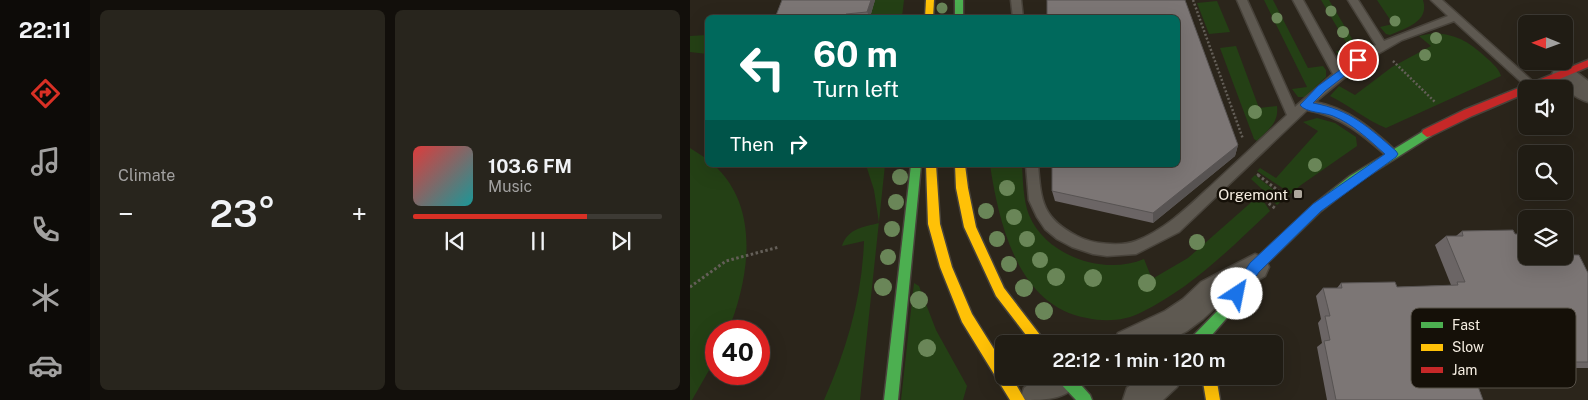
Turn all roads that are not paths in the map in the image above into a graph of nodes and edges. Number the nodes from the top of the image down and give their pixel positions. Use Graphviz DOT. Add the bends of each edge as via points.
graph roads {
  1 [pos="930,0"];
  2 [pos="959,0"];
  3 [pos="1016,0"];
  4 [pos="1025,0"];
  5 [pos="1242,0"];
  6 [pos="1298,0"];
  7 [pos="1353,0"];
  8 [pos="1436,0"];
  9 [pos="929,15"];
  10 [pos="959,15"];
  11 [pos="1018,15"];
  12 [pos="1455,17"];
  13 [pos="1380,47"];
  14 [pos="1588,63"];
  15 [pos="1563,74"];
  16 [pos="1338,75"];
  17 [pos="1526,80"];
  18 [pos="1548,80"];
  19 [pos="1518,92"];
  20 [pos="1588,94"];
  21 [pos="1305,105"];
  22 [pos="1293,115"];
  23 [pos="1392,154"];
  24 [pos="916,167"];
  25 [pos="931,167"];
  26 [pos="960,167"];
  27 [pos="1032,167"];
  28 [pos="1255,268"];
  29 [pos="1213,325"];
  30 [pos="1034,335"];
  31 [pos="1147,335"];
  32 [pos="1204,335"];
  33 [pos="1211,335"];
  34 [pos="1066,385"];
  35 [pos="1156,385"];
  36 [pos="1210,385"];
  37 [pos="892,400"];
  38 [pos="1018,400"];
  39 [pos="1036,400"];
  40 [pos="1140,400"];
  41 [pos="1213,400"];
  1 -- 9 [label="street"];
  2 -- 10 [label="street"];
  3 -- 4 [label="lane"];
  3 -- 11 [label="lane"];
  5 -- 22 [label="lane"];
  6 -- 16 [label="lane"];
  7 -- 13 [label="lane"];
  8 -- 12 [label="lane"];
  12 -- 13 [label="lane"];
  12 -- 17 [label="lane"];
  13 -- 16 [label="lane"];
  14 -- 15 [label="street"];
  15 -- 18 [label="street"];
  15 -- 20 [label="street"];
  16 -- 21 [label="lane"];
  19 -- 23 [label="street" via="1468,113"];
  21 -- 22 [label="lane"];
  21 -- 23 [label="lane" via="1331,110 1350,119"];
  22 -- 27 [label="lane" via="1174,228 1142,245 1121,250 1076,243 1050,225 1035,200"];
  23 -- 28 [label="street" via="1317,208"];
  24 -- 37 [label="street"];
  25 -- 38 [label="street" via="934,224 946,267 967,318"];
  26 -- 30 [label="street" via="970,227 1000,292"];
  28 -- 29 [label="street"];
  28 -- 31 [label="street" via="1211,292 1176,321"];
  29 -- 32 [label="street"];
  29 -- 33 [label="street"];
  34 -- 39 [label="street"];
  35 -- 40 [label="street"];
  36 -- 41 [label="street"];
}
